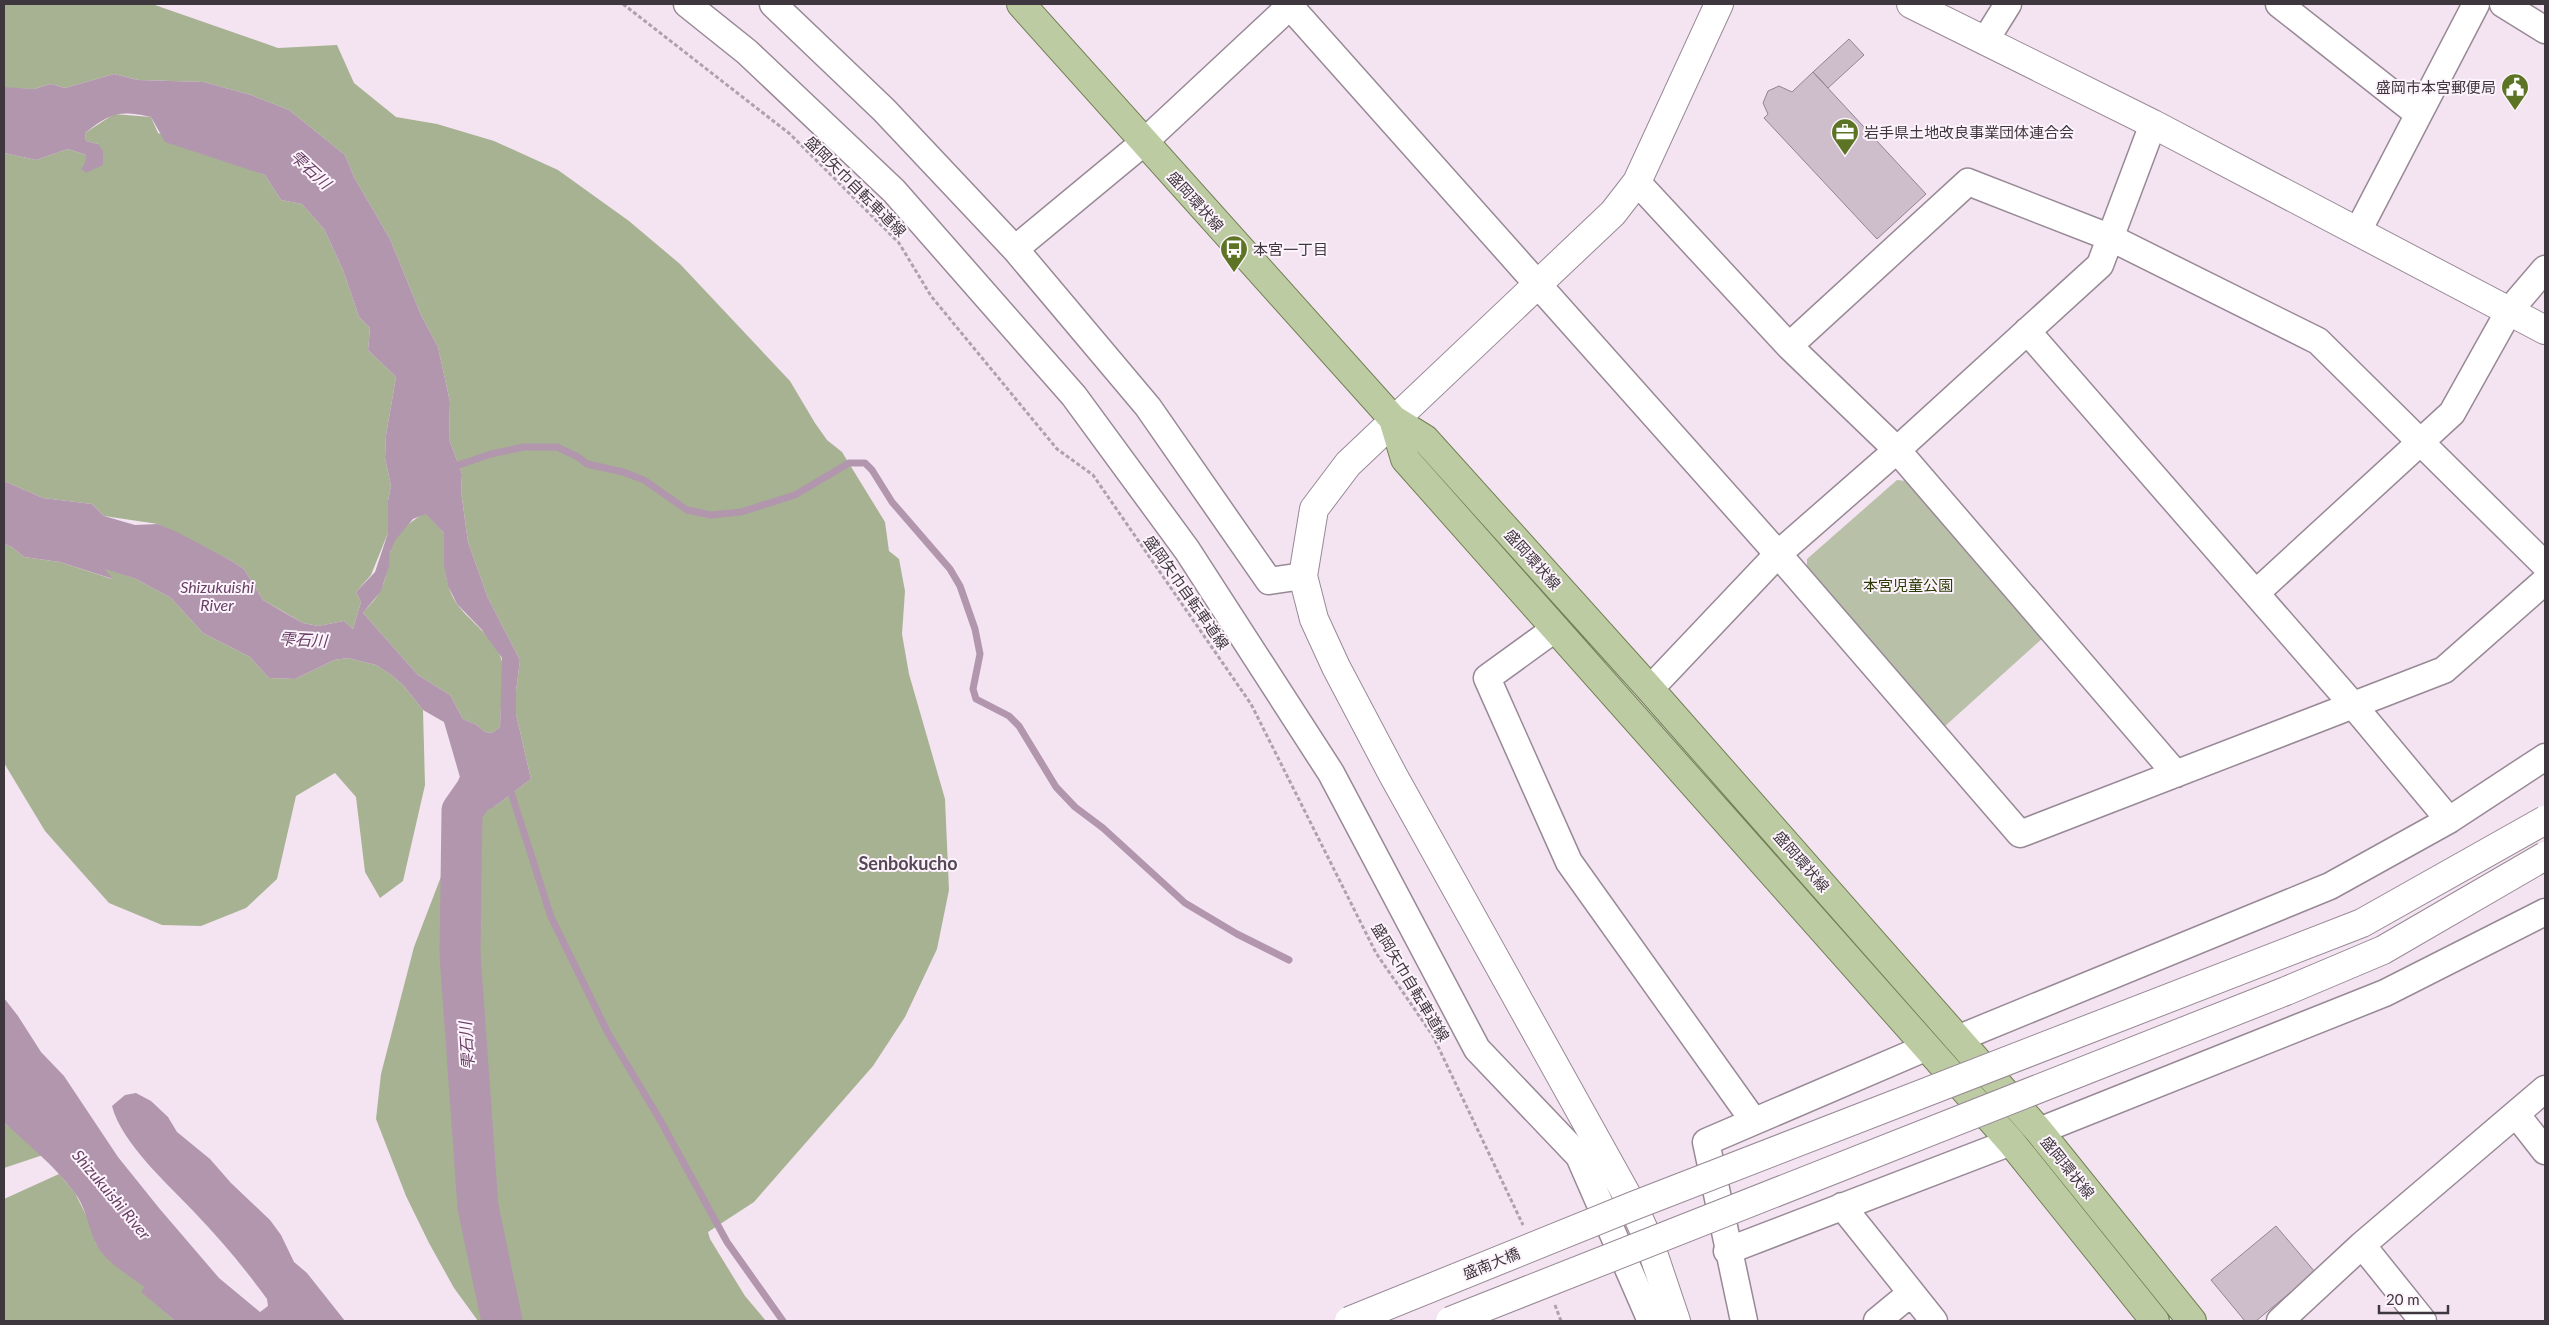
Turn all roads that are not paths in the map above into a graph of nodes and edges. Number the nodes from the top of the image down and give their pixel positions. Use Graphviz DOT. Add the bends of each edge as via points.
graph roads {
  1 [pos="687,4"];
  2 [pos="773,4"];
  3 [pos="1021,4"];
  4 [pos="1719,4"];
  5 [pos="1911,4"];
  6 [pos="2008,4"];
  7 [pos="2279,4"];
  8 [pos="2476,4"];
  9 [pos="2503,4"];
  10 [pos="1289,5"];
  11 [pos="2545,30"];
  12 [pos="1985,41"];
  13 [pos="2417,113"];
  14 [pos="2153,124"];
  15 [pos="1144,143"];
  16 [pos="1637,182"];
  17 [pos="2358,231"];
  18 [pos="2109,237"];
  19 [pos="1015,249"];
  20 [pos="2545,269"];
  21 [pos="1537,284"];
  22 [pos="2509,311"];
  23 [pos="2545,330"];
  24 [pos="2027,331"];
  25 [pos="1789,346"];
  26 [pos="1393,420"];
  27 [pos="2420,442"];
  28 [pos="1896,450"];
  29 [pos="1778,554"];
  30 [pos="2545,564"];
  31 [pos="1304,576"];
  32 [pos="2545,581"];
  33 [pos="2256,593"];
  34 [pos="1556,628"];
  35 [pos="1650,689"];
  36 [pos="2353,705"];
  37 [pos="2545,757"];
  38 [pos="2176,774"];
  39 [pos="2448,820"];
  40 [pos="2545,820"];
  41 [pos="2545,856"];
  42 [pos="2545,912"];
  43 [pos="1957,1038"];
  44 [pos="1925,1048"];
  45 [pos="2545,1089"];
  46 [pos="2516,1114"];
  47 [pos="1754,1120"];
  48 [pos="2039,1131"];
  49 [pos="2011,1142"];
  50 [pos="2545,1151"];
  51 [pos="1633,1206"];
  52 [pos="1842,1206"];
  53 [pos="1649,1241"];
  54 [pos="2362,1245"];
  55 [pos="1727,1251"];
  56 [pos="1912,1293"];
  57 [pos="1349,1321"];
  58 [pos="1450,1321"];
  59 [pos="1651,1321"];
  60 [pos="1676,1321"];
  61 [pos="1744,1321"];
  62 [pos="1877,1321"];
  63 [pos="1934,1321"];
  64 [pos="2155,1321"];
  65 [pos="2192,1321"];
  66 [pos="2280,1321"];
  67 [pos="2423,1321"];
  1 -- 59 [label="street" via="748,52 894,191 1080,403 1187,550 1331,773 1477,1049 1579,1156"];
  2 -- 19 [label="street" via="884,110"];
  3 -- 15 [label="main road, 盛岡環状線"];
  4 -- 16 [label="street"];
  5 -- 12 [label="street"];
  6 -- 12 [label="street"];
  7 -- 13 [label="street"];
  8 -- 13 [label="street"];
  9 -- 11 [label="street"];
  10 -- 15 [label="street"];
  10 -- 21 [label="street"];
  12 -- 14 [label="street"];
  13 -- 17 [label="street"];
  14 -- 17 [label="street"];
  14 -- 18 [label="street"];
  15 -- 19 [label="street"];
  15 -- 26 [label="main road, 盛岡環状線"];
  16 -- 21 [label="street" via="1613,213"];
  16 -- 25 [label="street"];
  17 -- 22 [label="street"];
  18 -- 24 [label="street" via="2100,264"];
  18 -- 25 [label="street" via="1968,182"];
  18 -- 27 [label="street" via="2318,341"];
  19 -- 31 [label="street" via="1148,408 1269,581"];
  20 -- 22 [label="street"];
  21 -- 26 [label="street"];
  21 -- 29 [label="street"];
  22 -- 23 [label="street"];
  22 -- 27 [label="street" via="2452,413"];
  24 -- 28 [label="street"];
  24 -- 33 [label="street"];
  25 -- 28 [label="street"];
  26 -- 31 [label="street" via="1348,464 1314,509"];
  26 -- 34 [label="main road, 盛岡環状線" via="1405,459"];
  26 -- 35 [label="main road, 盛岡環状線" via="1425,439"];
  27 -- 30 [label="street"];
  27 -- 33 [label="street"];
  28 -- 29 [label="street"];
  28 -- 38 [label="street"];
  29 -- 35 [label="street"];
  29 -- 38 [label="street" via="2020,834"];
  31 -- 51 [label="street" via="1314,619 1336,667"];
  32 -- 36 [label="street" via="2444,670"];
  33 -- 36 [label="street"];
  34 -- 44 [label="main road, 盛岡環状線"];
  34 -- 47 [label="street" via="1487,678 1569,862"];
  35 -- 43 [label="main road, 盛岡環状線"];
  36 -- 38 [label="street"];
  36 -- 39 [label="street"];
  37 -- 39 [label="street"];
  39 -- 43 [label="street" via="2330,886"];
  40 -- 51 [label="street, 盛南大橋, bridge" via="2362,923"];
  41 -- 53 [label="street, bridge" via="2382,950 2304,984"];
  42 -- 48 [label="street" via="2386,993"];
  43 -- 48 [label="main road, 盛岡環状線"];
  44 -- 47 [label="street"];
  44 -- 49 [label="main road, 盛岡環状線"];
  45 -- 46 [label="street"];
  46 -- 50 [label="street"];
  46 -- 54 [label="street"];
  47 -- 55 [label="street" via="1706,1142"];
  48 -- 65 [label="main road, 盛岡環状線"];
  49 -- 52 [label="street"];
  49 -- 64 [label="main road, 盛岡環状線"];
  51 -- 53 [label="street"];
  51 -- 57 [label="street, 盛南大橋, bridge"];
  52 -- 55 [label="street"];
  52 -- 56 [label="street"];
  53 -- 58 [label="street, bridge"];
  53 -- 60 [label="street"];
  54 -- 66 [label="street"];
  54 -- 67 [label="street"];
  55 -- 61 [label="street"];
  56 -- 62 [label="street"];
  56 -- 63 [label="street"];
}
